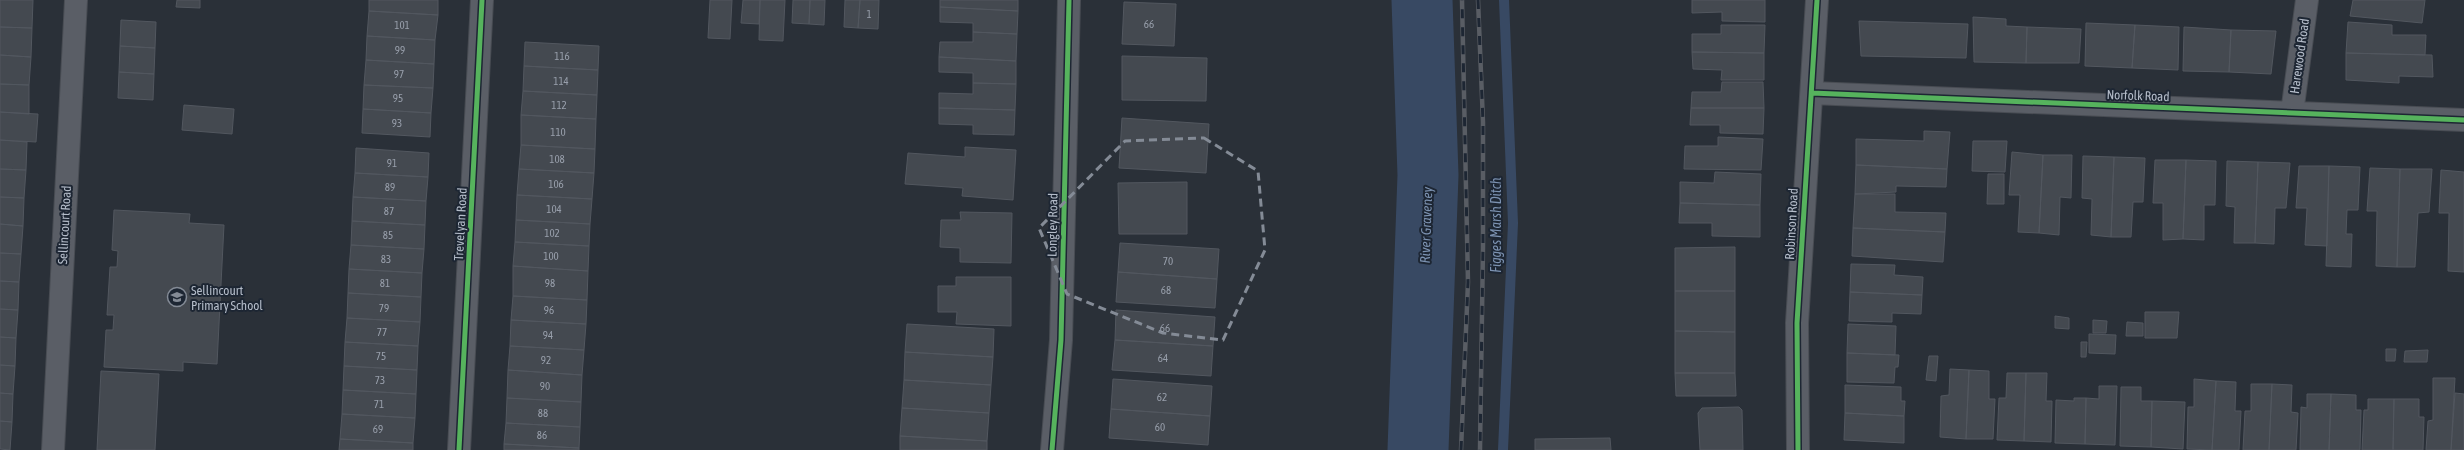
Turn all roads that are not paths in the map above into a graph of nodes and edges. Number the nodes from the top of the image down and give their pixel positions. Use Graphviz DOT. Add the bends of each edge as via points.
graph roads {
  1 [pos="76,0"];
  2 [pos="482,0"];
  3 [pos="1069,0"];
  4 [pos="1817,0"];
  5 [pos="2307,0"];
  6 [pos="1812,93"];
  7 [pos="2292,113"];
  8 [pos="2464,120"];
  9 [pos="52,450"];
  10 [pos="459,450"];
  11 [pos="1052,450"];
  12 [pos="1798,450"];
  1 -- 9 [label="street, Sellincourt Road"];
  2 -- 10 [label="street, Trevelyan Road"];
  3 -- 11 [label="street, Longley Road" via="1060,340"];
  4 -- 6 [label="street, Robinson Road"];
  5 -- 7 [label="street, Harewood Road"];
  6 -- 7 [label="street, Norfolk Road"];
  6 -- 12 [label="street, Robinson Road" via="1804,180 1797,323"];
  7 -- 8 [label="street, Norfolk Road"];
}
